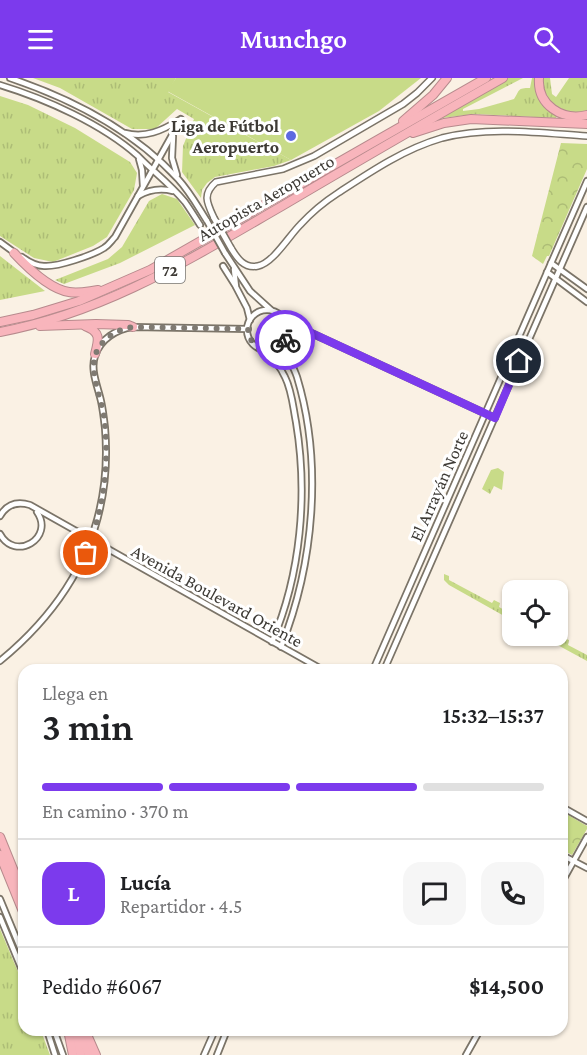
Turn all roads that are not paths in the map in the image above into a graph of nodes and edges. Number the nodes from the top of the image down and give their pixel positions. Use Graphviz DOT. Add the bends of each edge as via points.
graph roads {
  1 [pos="10,78"];
  2 [pos="432,78"];
  3 [pos="447,78"];
  4 [pos="486,78"];
  5 [pos="503,78"];
  6 [pos="539,78"];
  7 [pos="0,85"];
  8 [pos="587,115"];
  9 [pos="587,124"];
  10 [pos="123,132"];
  11 [pos="173,134"];
  12 [pos="393,136"];
  13 [pos="587,136"];
  14 [pos="138,156"];
  15 [pos="158,159"];
  16 [pos="152,170"];
  17 [pos="178,179"];
  18 [pos="587,181"];
  19 [pos="143,186"];
  20 [pos="176,192"];
  21 [pos="137,197"];
  22 [pos="587,207"];
  23 [pos="200,225"];
  24 [pos="0,242"];
  25 [pos="14,253"];
  26 [pos="230,261"];
  27 [pos="551,263"];
  28 [pos="223,266"];
  29 [pos="560,269"];
  30 [pos="547,272"];
  31 [pos="556,279"];
  32 [pos="236,287"];
  33 [pos="112,288"];
  34 [pos="587,289"];
  35 [pos="587,302"];
  36 [pos="271,310"];
  37 [pos="283,317"];
  38 [pos="250,321"];
  39 [pos="0,322"];
  40 [pos="83,325"];
  41 [pos="133,327"];
  42 [pos="20,328"];
  43 [pos="248,329"];
  44 [pos="307,331"];
  45 [pos="0,332"];
  46 [pos="286,336"];
  47 [pos="282,343"];
  48 [pos="262,349"];
  49 [pos="95,354"];
  50 [pos="485,414"];
  51 [pos="495,418"];
  52 [pos="36,509"];
  53 [pos="0,516"];
  54 [pos="0,534"];
  55 [pos="91,541"];
  56 [pos="272,642"];
  57 [pos="281,647"];
  58 [pos="0,661"];
  59 [pos="312,664"];
  60 [pos="376,664"];
  61 [pos="387,664"];
  62 [pos="568,810"];
  63 [pos="587,821"];
  64 [pos="0,837"];
  65 [pos="587,837"];
  66 [pos="0,855"];
  67 [pos="568,858"];
  68 [pos="574,861"];
  69 [pos="587,868"];
  70 [pos="568,872"];
  71 [pos="18,881"];
  72 [pos="0,899"];
  73 [pos="18,899"];
  74 [pos="0,916"];
  75 [pos="18,942"];
  76 [pos="18,960"];
  77 [pos="48,1036"];
  78 [pos="56,1036"];
  79 [pos="71,1036"];
  80 [pos="73,1036"];
  81 [pos="81,1036"];
  82 [pos="88,1036"];
  83 [pos="212,1036"];
  84 [pos="224,1036"];
  85 [pos="477,1036"];
  86 [pos="62,1052"];
  87 [pos="54,1054"];
  88 [pos="73,1055"];
  89 [pos="81,1055"];
  90 [pos="88,1055"];
  91 [pos="96,1055"];
  92 [pos="204,1055"];
  93 [pos="216,1055"];
  94 [pos="466,1055"];
  1 -- 10 [label="street" via="67,101"];
  2 -- 13 [label="street, bridge" via="403,104 314,156 283,169 216,182 207,198 208,205 238,259 254,267 264,265 331,197 394,158 430,142 489,132"];
  3 -- 12 [label="highway"];
  4 -- 12 [label="highway, Autopista Aeropuerto / 72"];
  5 -- 12 [label="highway, Autopista Aeropuerto / 72"];
  6 -- 8 [label="highway" via="541,94 553,110 570,116"];
  7 -- 14 [label="street" via="74,115"];
  9 -- 12 [label="highway" via="471,119"];
  10 -- 11 [label="street" via="154,133 181,119"];
  10 -- 15 [label="street"];
  11 -- 15 [label="street"];
  11 -- 17 [label="street" via="173,164"];
  12 -- 33 [label="highway, Autopista Aeropuerto / 72" via="174,258"];
  12 -- 42 [label="highway, Autopista Aeropuerto / 72" via="146,282 84,309"];
  14 -- 16 [label="street"];
  14 -- 19 [label="street"];
  15 -- 16 [label="street"];
  15 -- 17 [label="street"];
  16 -- 19 [label="street"];
  16 -- 20 [label="street"];
  17 -- 26 [label="street, bridge"];
  18 -- 27 [label="street, El Arrayán Norte"];
  19 -- 21 [label="street"];
  20 -- 21 [label="street" via="158,189"];
  20 -- 23 [label="street"];
  21 -- 25 [label="street" via="115,237 100,250 48,266"];
  22 -- 29 [label="street, El Arrayán Norte"];
  24 -- 25 [label="street"];
  25 -- 33 [label="highway" via="59,289 78,293"];
  26 -- 32 [label="street"];
  26 -- 36 [label="street" via="250,291"];
  27 -- 29 [label="street"];
  27 -- 30 [label="street, El Arrayán Norte"];
  28 -- 32 [label="street"];
  29 -- 31 [label="street, El Arrayán Norte"];
  29 -- 34 [label="street"];
  30 -- 31 [label="street"];
  30 -- 50 [label="street, El Arrayán Norte"];
  31 -- 35 [label="street"];
  31 -- 51 [label="street, El Arrayán Norte"];
  32 -- 38 [label="street"];
  33 -- 39 [label="highway, Autopista Aeropuerto / 72" via="64,306"];
  36 -- 37 [label="street"];
  36 -- 38 [label="street" via="260,312"];
  37 -- 44 [label="street"];
  37 -- 46 [label="street"];
  38 -- 43 [label="street"];
  40 -- 41 [label="highway"];
  40 -- 42 [label="highway"];
  40 -- 49 [label="highway" via="98,336"];
  41 -- 43 [label="street"];
  41 -- 49 [label="street" via="110,336"];
  42 -- 45 [label="highway, Autopista Aeropuerto / 72"];
  43 -- 48 [label="street" via="252,342"];
  44 -- 46 [label="street"];
  44 -- 50 [label="street"];
  46 -- 47 [label="street"];
  47 -- 48 [label="street" via="273,349"];
  47 -- 57 [label="street" via="304,406 312,497 303,574"];
  48 -- 56 [label="street" via="280,368 289,387 301,476 294,566"];
  49 -- 55 [label="street" via="106,461"];
  50 -- 51 [label="street"];
  50 -- 60 [label="street, El Arrayán Norte"];
  51 -- 61 [label="street, El Arrayán Norte"];
  52 -- 53 [label="street" via="15,503"];
  52 -- 54 [label="street" via="42,530 34,542 13,546"];
  52 -- 55 [label="street, Avenida Boulevard Oriente"];
  55 -- 56 [label="street, Avenida Boulevard Oriente"];
  55 -- 58 [label="street" via="75,576 51,610"];
  56 -- 57 [label="street, Avenida Boulevard Oriente"];
  57 -- 59 [label="street, Avenida Boulevard Oriente"];
  62 -- 63 [label="street"];
  64 -- 71 [label="highway"];
  65 -- 68 [label="street"];
  66 -- 73 [label="highway"];
  67 -- 68 [label="street"];
  68 -- 69 [label="street"];
  68 -- 70 [label="street"];
  72 -- 75 [label="street"];
  74 -- 76 [label="street"];
  77 -- 87 [label="street"];
  78 -- 86 [label="street"];
  79 -- 88 [label="highway"];
  80 -- 89 [label="highway"];
  81 -- 90 [label="highway"];
  82 -- 91 [label="highway"];
  83 -- 92 [label="street"];
  84 -- 93 [label="street"];
  85 -- 94 [label="street"];
  86 -- 87 [label="street"];
}
